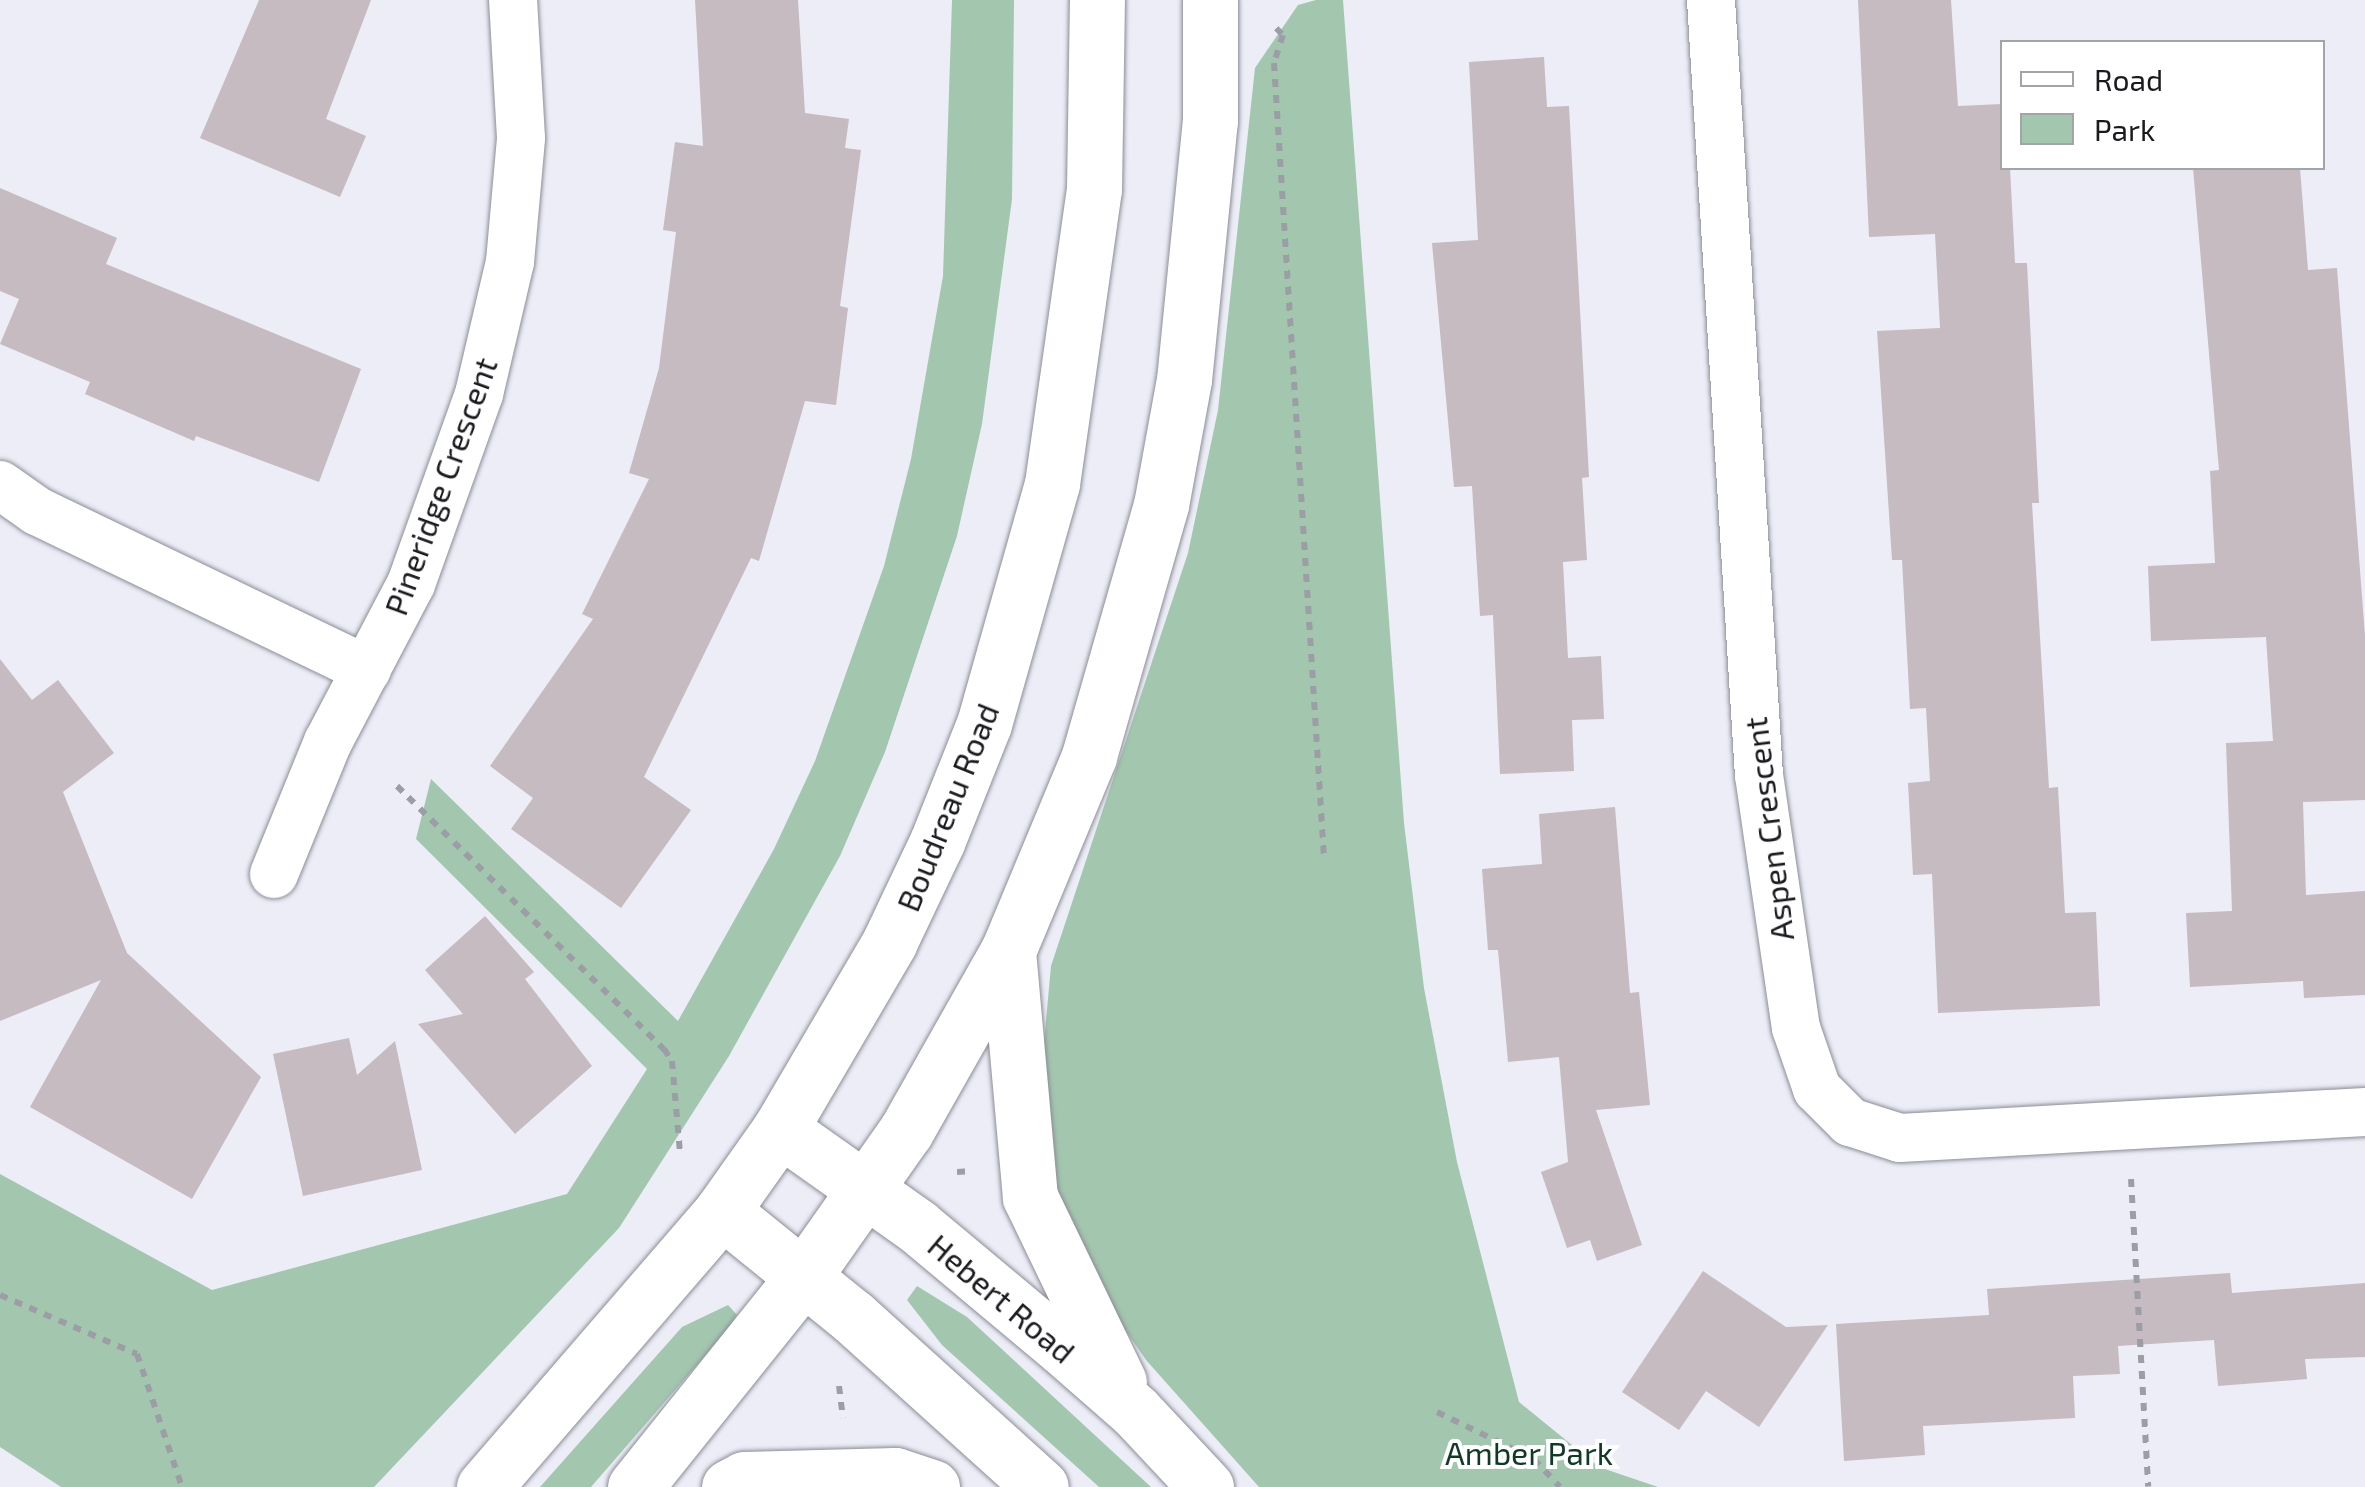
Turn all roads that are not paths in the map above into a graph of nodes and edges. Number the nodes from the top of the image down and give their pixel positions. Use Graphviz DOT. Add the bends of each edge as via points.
graph roads {
  1 [pos="514,0"];
  2 [pos="1097,0"];
  3 [pos="1210,0"];
  4 [pos="1711,0"];
  5 [pos="0,485"];
  6 [pos="366,670"];
  7 [pos="274,874"];
  8 [pos="1008,951"];
  9 [pos="2365,1112"];
  10 [pos="780,1129"];
  11 [pos="868,1190"];
  12 [pos="722,1211"];
  13 [pos="804,1276"];
  14 [pos="1135,1411"];
  15 [pos="484,1487"];
  16 [pos="634,1487"];
  17 [pos="729,1487"];
  18 [pos="932,1487"];
  19 [pos="1041,1487"];
  20 [pos="1206,1487"];
  1 -- 6 [label="street, Pineridge Crescent" via="521,138 510,262 467,428 411,584"];
  2 -- 10 [label="main road, Boudreau Road" via="1096,149 1084,281 1052,484 1021,606 937,842 890,943"];
  3 -- 8 [label="main road" via="1200,262 1162,505 1089,756"];
  4 -- 9 [label="street, Aspen Crescent" via="1759,775 1804,1060 1834,1111 1870,1132 1900,1138"];
  5 -- 6 [label="street" via="37,511"];
  6 -- 7 [label="street, Pineridge Crescent" via="328,742"];
  8 -- 11 [label="main road"];
  8 -- 14 [label="main road" via="1030,1197 1095,1342"];
  10 -- 11 [label="main road, Hebert Road"];
  10 -- 12 [label="main road, Boudreau Road"];
  11 -- 13 [label="main road"];
  11 -- 14 [label="main road, Hebert Road"];
  12 -- 13 [label="main road"];
  12 -- 15 [label="main road, Boudreau Road"];
  13 -- 16 [label="main road"];
  13 -- 19 [label="main road"];
  14 -- 20 [label="main road, Hebert Road"];
  17 -- 18 [label="main road" via="744,1478 895,1475"];
}
